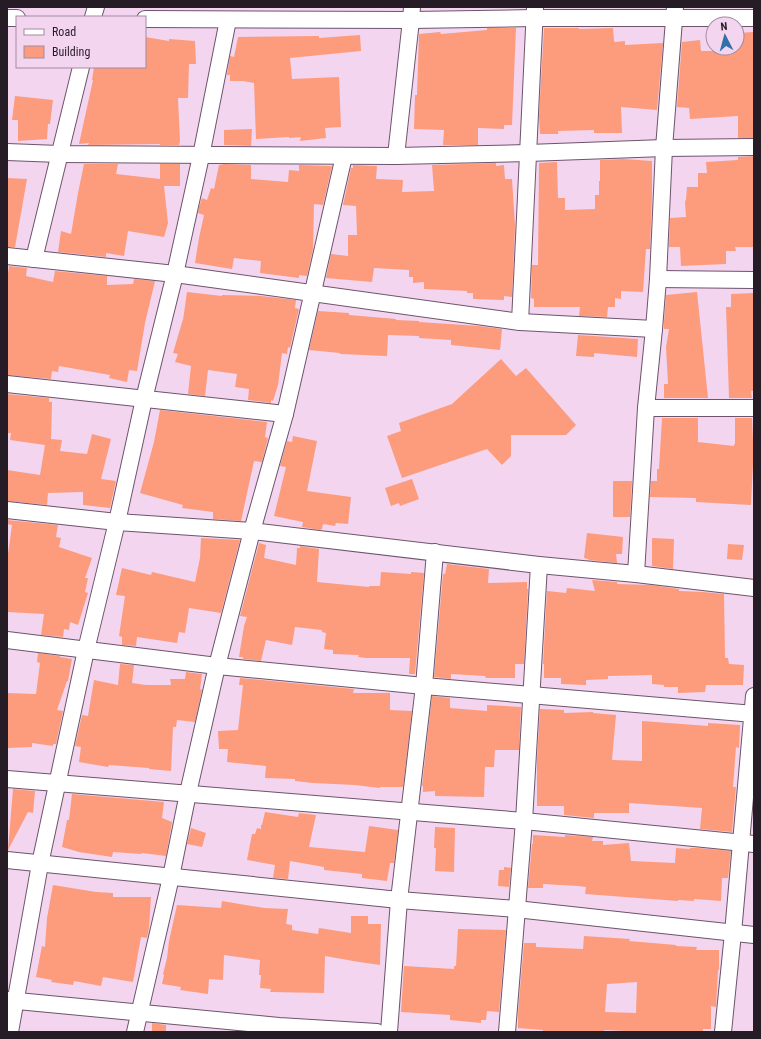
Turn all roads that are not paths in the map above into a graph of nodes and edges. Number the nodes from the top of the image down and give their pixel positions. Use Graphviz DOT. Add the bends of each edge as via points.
graph roads {
  1 [pos="535,12"];
  2 [pos="674,12"];
  3 [pos="412,14"];
  4 [pos="754,18"];
  5 [pos="146,19"];
  6 [pos="228,20"];
  7 [pos="81,68"];
  8 [pos="754,147"];
  9 [pos="664,148"];
  10 [pos="7,152"];
  11 [pos="528,153"];
  12 [pos="59,154"];
  13 [pos="201,156"];
  14 [pos="344,156"];
  15 [pos="396,156"];
  16 [pos="7,256"];
  17 [pos="34,258"];
  18 [pos="175,274"];
  19 [pos="658,279"];
  20 [pos="754,280"];
  21 [pos="313,293"];
  22 [pos="520,322"];
  23 [pos="654,329"];
  24 [pos="7,384"];
  25 [pos="144,399"];
  26 [pos="646,408"];
  27 [pos="754,408"];
  28 [pos="285,414"];
  29 [pos="7,510"];
  30 [pos="117,522"];
  31 [pos="252,531"];
  32 [pos="435,552"];
  33 [pos="540,565"];
  34 [pos="636,574"];
  35 [pos="754,588"];
  36 [pos="7,640"];
  37 [pos="86,650"];
  38 [pos="217,666"];
  39 [pos="424,686"];
  40 [pos="531,695"];
  41 [pos="754,696"];
  42 [pos="753,714"];
  43 [pos="7,779"];
  44 [pos="58,783"];
  45 [pos="188,793"];
  46 [pos="409,812"];
  47 [pos="524,821"];
  48 [pos="748,843"];
  49 [pos="7,860"];
  50 [pos="40,864"];
  51 [pos="171,877"];
  52 [pos="399,900"];
  53 [pos="516,910"];
  54 [pos="733,933"];
  55 [pos="754,935"];
  56 [pos="12,1001"];
  57 [pos="140,1012"];
  58 [pos="278,1029"];
  59 [pos="10,1032"];
  60 [pos="135,1032"];
  61 [pos="377,1032"];
  62 [pos="389,1032"];
  63 [pos="507,1032"];
  64 [pos="724,1032"];
  1 -- 2 [label="street"];
  1 -- 3 [label="street"];
  1 -- 11 [label="street"];
  2 -- 4 [label="street"];
  2 -- 9 [label="street"];
  3 -- 6 [label="street"];
  3 -- 15 [label="street"];
  5 -- 6 [label="street"];
  6 -- 13 [label="street"];
  7 -- 12 [label="street"];
  8 -- 9 [label="street"];
  9 -- 11 [label="street"];
  9 -- 19 [label="street"];
  10 -- 12 [label="street"];
  11 -- 15 [label="street"];
  11 -- 22 [label="street"];
  12 -- 13 [label="street"];
  12 -- 17 [label="street"];
  13 -- 14 [label="street"];
  13 -- 18 [label="street"];
  14 -- 15 [label="street"];
  14 -- 21 [label="street"];
  16 -- 17 [label="street"];
  17 -- 18 [label="street"];
  18 -- 21 [label="street"];
  18 -- 25 [label="street"];
  19 -- 20 [label="street"];
  19 -- 23 [label="street"];
  21 -- 22 [label="street"];
  21 -- 28 [label="street"];
  22 -- 23 [label="street"];
  23 -- 26 [label="street"];
  24 -- 25 [label="street"];
  25 -- 28 [label="street"];
  25 -- 30 [label="street"];
  26 -- 27 [label="street"];
  26 -- 34 [label="street"];
  28 -- 31 [label="street"];
  29 -- 30 [label="street"];
  30 -- 31 [label="street"];
  30 -- 37 [label="street"];
  31 -- 32 [label="street"];
  31 -- 38 [label="street"];
  32 -- 33 [label="street"];
  32 -- 39 [label="street"];
  33 -- 34 [label="street"];
  33 -- 40 [label="street"];
  34 -- 35 [label="street"];
  36 -- 37 [label="street"];
  37 -- 38 [label="street"];
  37 -- 44 [label="street"];
  38 -- 39 [label="street"];
  38 -- 45 [label="street"];
  39 -- 40 [label="street"];
  39 -- 46 [label="street"];
  40 -- 42 [label="street"];
  40 -- 47 [label="street"];
  41 -- 42 [label="street"];
  42 -- 48 [label="street"];
  43 -- 44 [label="street"];
  44 -- 45 [label="street"];
  44 -- 50 [label="street"];
  45 -- 46 [label="street"];
  45 -- 51 [label="street"];
  46 -- 47 [label="street"];
  46 -- 52 [label="street"];
  47 -- 48 [label="street"];
  47 -- 53 [label="street"];
  48 -- 54 [label="street"];
  49 -- 50 [label="street"];
  50 -- 51 [label="street"];
  50 -- 56 [label="street"];
  51 -- 52 [label="street"];
  51 -- 57 [label="street"];
  52 -- 53 [label="street"];
  52 -- 62 [label="street"];
  53 -- 54 [label="street"];
  53 -- 63 [label="street"];
  54 -- 55 [label="street"];
  54 -- 64 [label="street"];
  56 -- 57 [label="street"];
  56 -- 59 [label="street"];
  57 -- 58 [label="street"];
  57 -- 60 [label="street"];
  58 -- 61 [label="street"];
}
